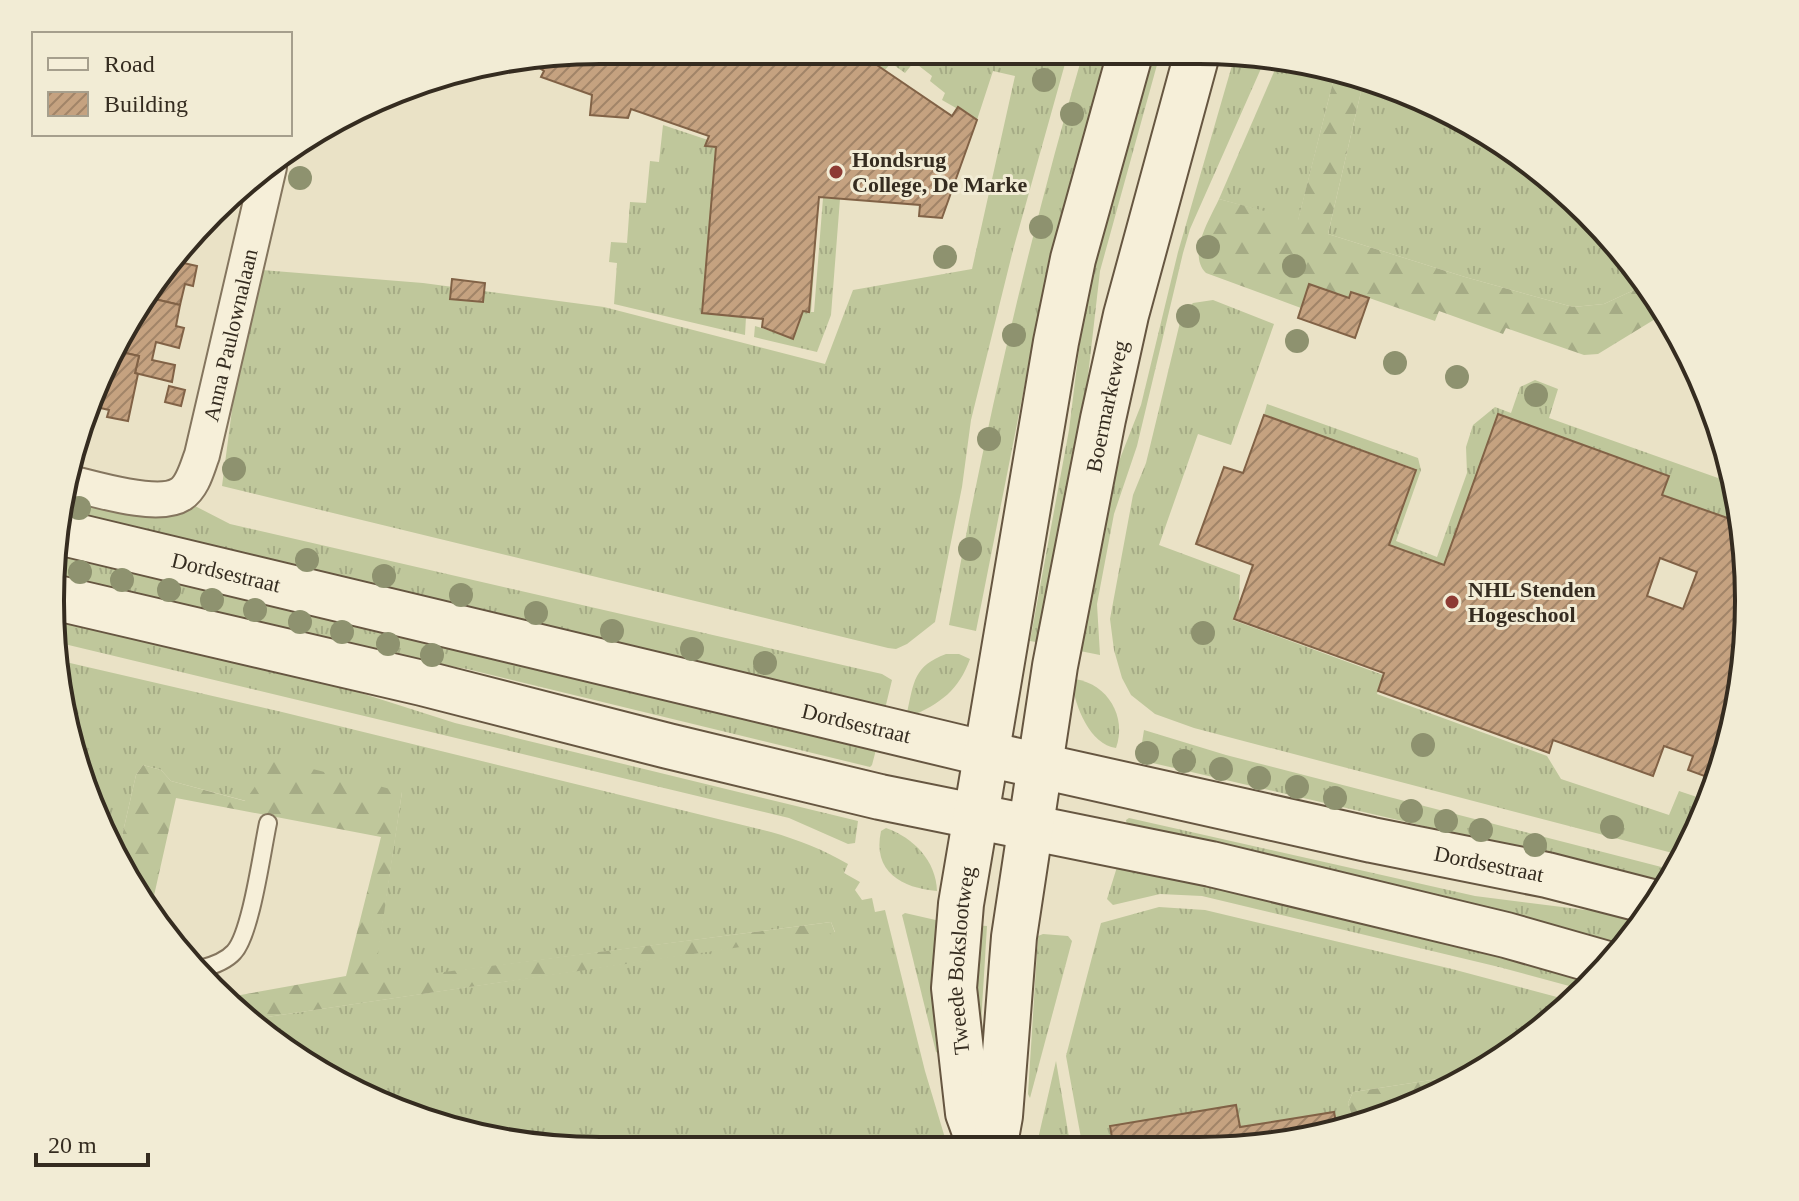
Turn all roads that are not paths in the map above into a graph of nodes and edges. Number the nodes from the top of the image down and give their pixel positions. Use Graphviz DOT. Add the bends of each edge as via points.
graph roads {
  1 [pos="1127,64"];
  2 [pos="1194,64"];
  3 [pos="266,182"];
  4 [pos="77,485"];
  5 [pos="69,534"];
  6 [pos="64,600"];
  7 [pos="987,754"];
  8 [pos="1038,765"];
  9 [pos="976,817"];
  10 [pos="268,823"];
  11 [pos="1028,827"];
  12 [pos="1644,900"];
  13 [pos="1596,961"];
  14 [pos="208,966"];
  15 [pos="977,1137"];
  16 [pos="996,1137"];
  1 -- 7 [label="main road" via="1073,259"];
  2 -- 8 [label="main road, Boermarkeweg" via="1136,274 1103,419"];
  3 -- 4 [label="street, Anna Paulownalaan" via="202,455 189,485 179,495 142,500"];
  5 -- 7 [label="main road, Dordsestraat"];
  6 -- 9 [label="main road"];
  7 -- 8 [label="main road, Dordsestraat"];
  7 -- 9 [label="main road, Tweede Bokslootweg"];
  8 -- 11 [label="main road, Boermarkeweg"];
  8 -- 12 [label="main road, Dordsestraat"];
  9 -- 11 [label="main road"];
  9 -- 15 [label="main road, Tweede Bokslootweg" via="954,988 968,1113"];
  10 -- 14 [label="lane" via="240,941 235,951"];
  11 -- 13 [label="main road" via="1211,864"];
  11 -- 16 [label="main road, Tweede Bokslootweg"];
}
